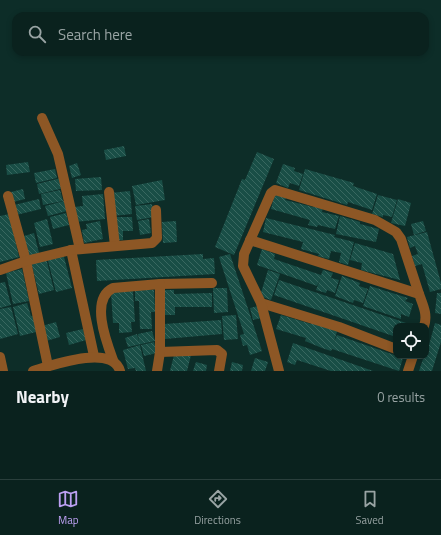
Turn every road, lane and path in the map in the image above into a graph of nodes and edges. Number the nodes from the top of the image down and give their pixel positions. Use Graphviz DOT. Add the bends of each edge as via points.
graph roads {
  1 [pos="42,118"];
  2 [pos="109,192"];
  3 [pos="8,196"];
  4 [pos="156,210"];
  5 [pos="250,240"];
  6 [pos="115,246"];
  7 [pos="76,250"];
  8 [pos="26,262"];
  9 [pos="0,270"];
  10 [pos="212,283"];
  11 [pos="160,284"];
  12 [pos="419,294"];
  13 [pos="261,302"];
  14 [pos="425,323"];
  15 [pos="393,348"];
  16 [pos="160,352"];
  17 [pos="94,356"];
  18 [pos="0,357"];
  19 [pos="412,359"];
  20 [pos="113,360"];
  21 [pos="48,366"];
  22 [pos="282,370"];
  23 [pos="3,371"];
  24 [pos="33,371"];
  25 [pos="120,371"];
  26 [pos="157,371"];
  27 [pos="218,371"];
  28 [pos="408,371"];
  1 -- 7 [label="street" via="58,154"];
  2 -- 6 [label="street"];
  3 -- 8 [label="street"];
  4 -- 6 [label="street" via="156,241"];
  5 -- 12 [label="street"];
  5 -- 12 [label="street" via="271,193 275,190 375,220 396,232 401,239"];
  5 -- 13 [label="street" via="242,259 243,266"];
  6 -- 7 [label="street"];
  7 -- 8 [label="street"];
  7 -- 17 [label="street"];
  8 -- 9 [label="street"];
  8 -- 21 [label="street"];
  10 -- 11 [label="street"];
  11 -- 16 [label="street"];
  11 -- 20 [label="street" via="113,288 106,291 102,297 102,320"];
  12 -- 14 [label="street" via="425,312"];
  13 -- 15 [label="street"];
  13 -- 22 [label="street"];
  16 -- 26 [label="street"];
  16 -- 27 [label="street" via="217,350 222,354"];
  17 -- 20 [label="street"];
  17 -- 21 [label="street"];
  18 -- 23 [label="street"];
  19 -- 28 [label="street"];
  20 -- 25 [label="street"];
  21 -- 24 [label="street"];
}
